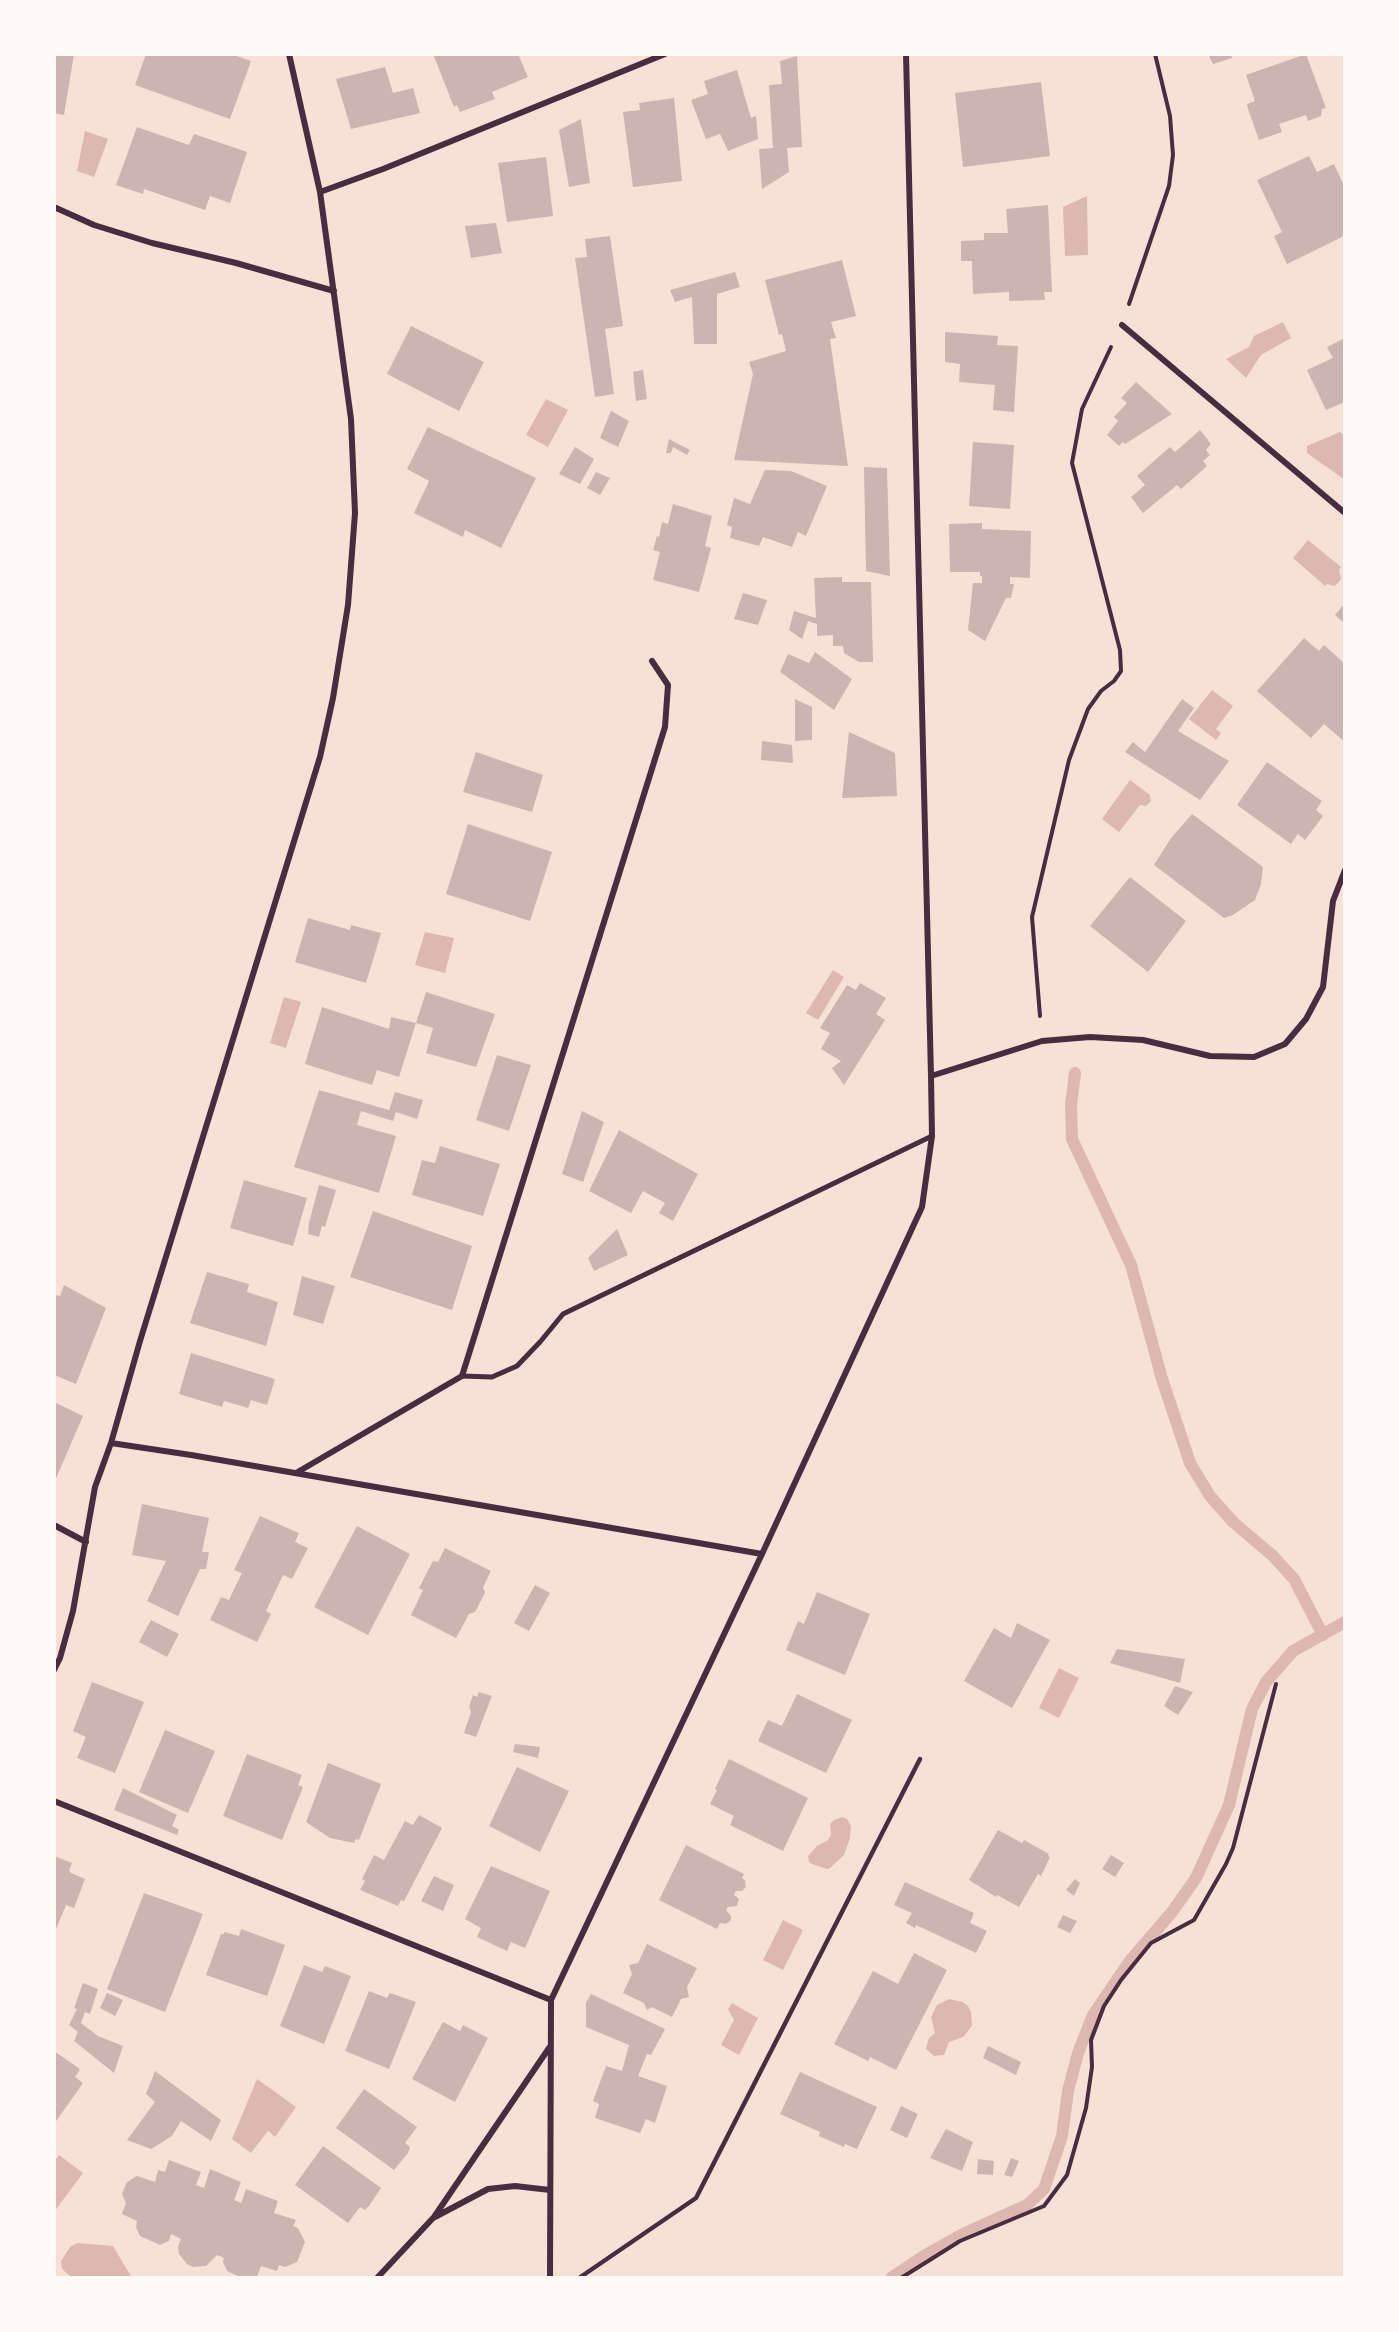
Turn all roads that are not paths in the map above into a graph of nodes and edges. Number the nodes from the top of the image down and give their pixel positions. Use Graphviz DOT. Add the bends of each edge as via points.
graph roads {
  1 [pos="290,54"];
  2 [pos="665,54"];
  3 [pos="906,54"];
  4 [pos="320,192"];
  5 [pos="54,207"];
  6 [pos="334,291"];
  7 [pos="1122,325"];
  8 [pos="1345,513"];
  9 [pos="652,661"];
  10 [pos="1345,870"];
  11 [pos="931,1076"];
  12 [pos="932,1136"];
  13 [pos="462,1376"];
  14 [pos="111,1443"];
  15 [pos="296,1473"];
  16 [pos="54,1525"];
  17 [pos="86,1542"];
  18 [pos="762,1554"];
  19 [pos="54,1670"];
  20 [pos="920,1759"];
  21 [pos="54,1801"];
  22 [pos="551,2000"];
  23 [pos="549,2047"];
  24 [pos="550,2190"];
  25 [pos="434,2217"];
  26 [pos="377,2278"];
  27 [pos="550,2278"];
  28 [pos="579,2278"];
  1 -- 4 [label="street"];
  2 -- 4 [label="street"];
  3 -- 11 [label="street"];
  4 -- 6 [label="street"];
  5 -- 6 [label="street" via="94,225 152,243"];
  6 -- 14 [label="street" via="351,419 355,513 348,605 333,698 320,757"];
  7 -- 8 [label="street"];
  9 -- 13 [label="street" via="668,685 665,727"];
  10 -- 11 [label="street" via="1333,900 1323,987 1306,1019 1285,1044 1254,1057 1210,1056 1143,1040 1090,1037 1042,1041"];
  11 -- 12 [label="street"];
  12 -- 13 [label="street" via="562,1314 517,1366 492,1377"];
  12 -- 18 [label="street" via="922,1207"];
  13 -- 15 [label="street"];
  14 -- 15 [label="street"];
  14 -- 17 [label="street" via="95,1487"];
  15 -- 18 [label="street"];
  16 -- 17 [label="street"];
  17 -- 19 [label="street" via="73,1611"];
  18 -- 22 [label="street"];
  20 -- 28 [label="lane" via="696,2198"];
  21 -- 22 [label="street"];
  22 -- 23 [label="street"];
  23 -- 24 [label="street"];
  23 -- 25 [label="street"];
  24 -- 25 [label="street" via="488,2188"];
  24 -- 27 [label="street"];
  25 -- 26 [label="street"];
}
